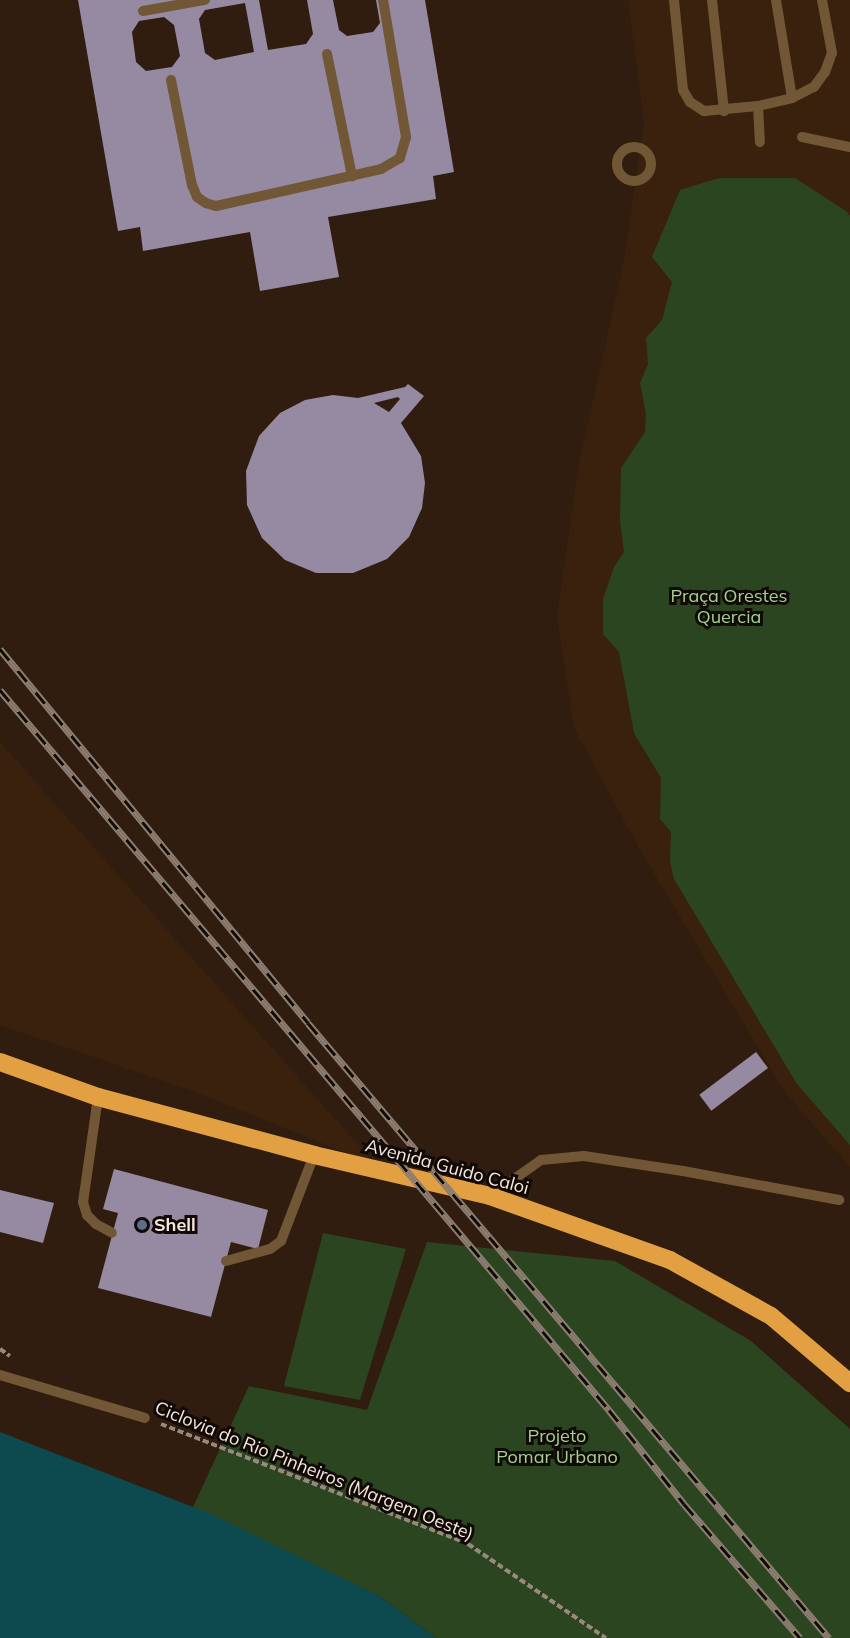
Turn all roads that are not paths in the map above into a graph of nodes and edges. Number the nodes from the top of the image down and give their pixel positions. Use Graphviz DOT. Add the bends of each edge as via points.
graph roads {
  1 [pos="205,0"];
  2 [pos="383,0"];
  3 [pos="674,0"];
  4 [pos="712,0"];
  5 [pos="776,0"];
  6 [pos="822,0"];
  7 [pos="143,11"];
  8 [pos="327,54"];
  9 [pos="171,80"];
  10 [pos="792,98"];
  11 [pos="758,106"];
  12 [pos="724,111"];
  13 [pos="802,137"];
  14 [pos="760,142"];
  15 [pos="850,147"];
  16 [pos="352,176"];
  17 [pos="1,1065"];
  18 [pos="98,1097"];
  19 [pos="314,1155"];
  20 [pos="490,1196"];
  21 [pos="839,1200"];
  22 [pos="112,1233"];
  23 [pos="226,1261"];
  24 [pos="0,1375"];
  25 [pos="850,1383"];
  26 [pos="145,1418"];
  1 -- 7 [label="lane"];
  2 -- 16 [label="lane" via="406,137 400,158 381,169"];
  3 -- 12 [label="lane" via="683,90 690,102 704,111"];
  4 -- 12 [label="lane"];
  5 -- 10 [label="lane"];
  6 -- 10 [label="lane" via="832,53 825,72 813,87"];
  8 -- 16 [label="lane"];
  9 -- 16 [label="lane" via="192,186 197,197 206,203 216,206"];
  10 -- 11 [label="lane"];
  11 -- 12 [label="lane"];
  11 -- 14 [label="lane"];
  13 -- 15 [label="lane"];
  17 -- 18 [label="highway, Avenida Guido Caloi"];
  18 -- 19 [label="highway, Avenida Guido Caloi"];
  18 -- 22 [label="lane" via="83,1202 87,1215"];
  19 -- 20 [label="highway, Avenida Guido Caloi"];
  19 -- 23 [label="lane" via="280,1241 270,1249"];
  20 -- 21 [label="lane" via="541,1160 584,1156"];
  20 -- 25 [label="highway, Avenida Guido Caloi" via="669,1260 771,1316"];
  24 -- 26 [label="lane"];
}
